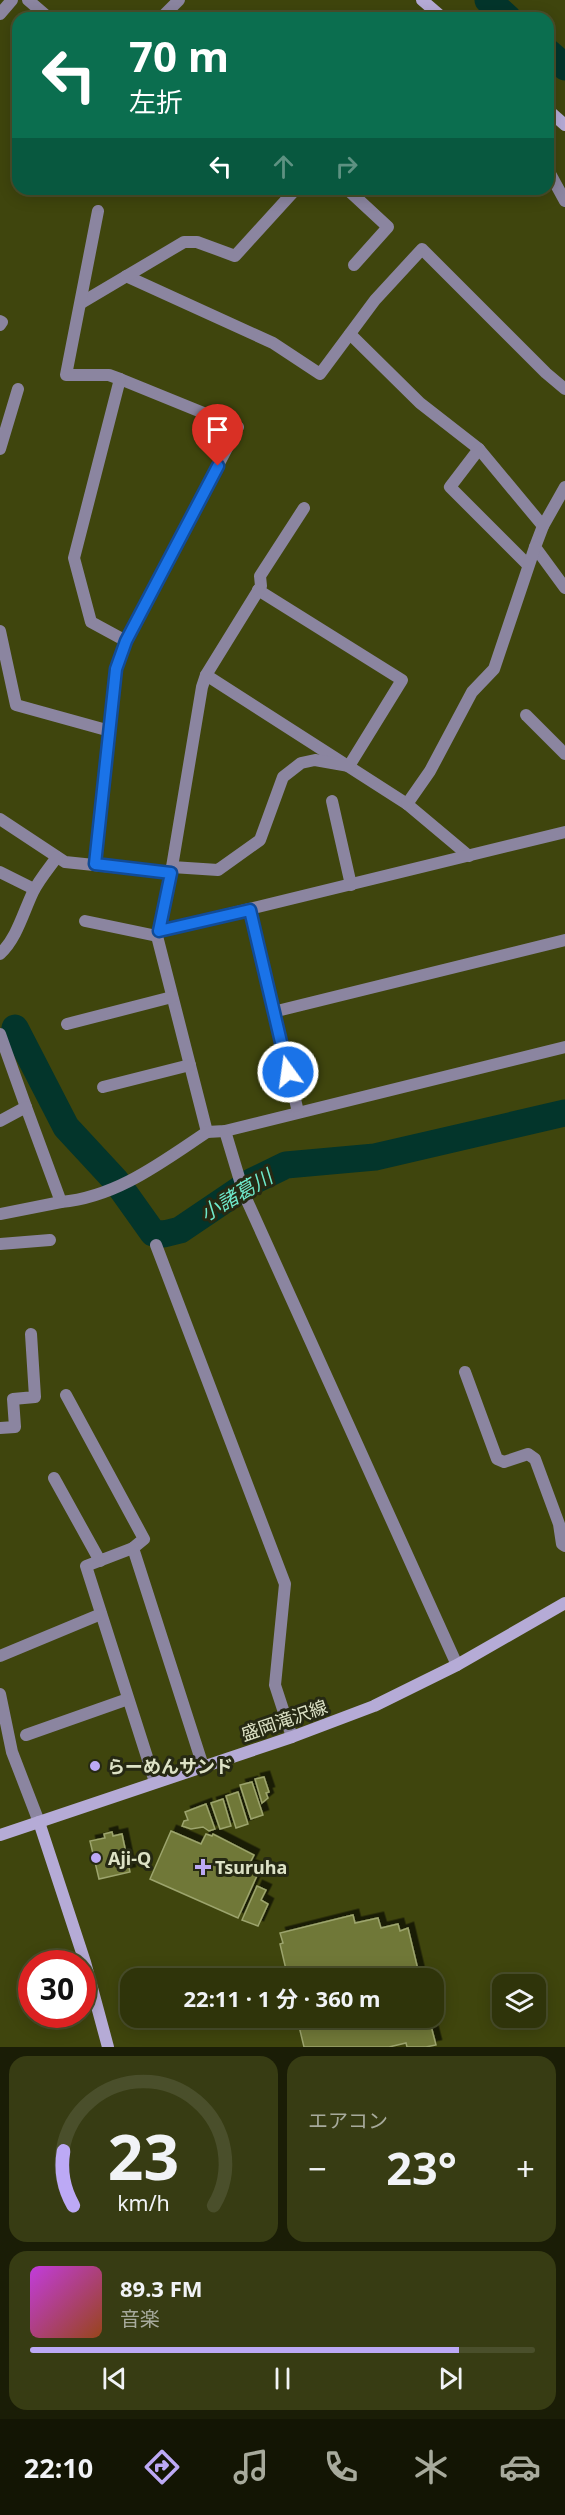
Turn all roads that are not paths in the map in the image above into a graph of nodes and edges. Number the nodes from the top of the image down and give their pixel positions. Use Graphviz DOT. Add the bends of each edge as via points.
graph roads {
  1 [pos="12,0"];
  2 [pos="28,0"];
  3 [pos="179,0"];
  4 [pos="422,0"];
  5 [pos="42,12"];
  6 [pos="167,12"];
  7 [pos="436,12"];
  8 [pos="0,14"];
  9 [pos="554,116"];
  10 [pos="565,126"];
  11 [pos="554,181"];
  12 [pos="288,195"];
  13 [pos="352,195"];
  14 [pos="565,201"];
  15 [pos="98,211"];
  16 [pos="354,266"];
  17 [pos="126,276"];
  18 [pos="81,303"];
  19 [pos="350,334"];
  20 [pos="120,379"];
  21 [pos="18,389"];
  22 [pos="565,389"];
  23 [pos="0,449"];
  24 [pos="479,449"];
  25 [pos="565,487"];
  26 [pos="304,508"];
  27 [pos="543,526"];
  28 [pos="535,547"];
  29 [pos="528,565"];
  30 [pos="565,588"];
  31 [pos="258,590"];
  32 [pos="0,630"];
  33 [pos="126,641"];
  34 [pos="206,675"];
  35 [pos="526,715"];
  36 [pos="110,731"];
  37 [pos="565,754"];
  38 [pos="349,766"];
  39 [pos="332,801"];
  40 [pos="407,804"];
  41 [pos="0,819"];
  42 [pos="565,832"];
  43 [pos="469,856"];
  44 [pos="57,857"];
  45 [pos="95,864"];
  46 [pos="172,870"];
  47 [pos="0,872"];
  48 [pos="351,885"];
  49 [pos="34,889"];
  50 [pos="250,910"];
  51 [pos="85,921"];
  52 [pos="158,934"];
  53 [pos="565,940"];
  54 [pos="0,954"];
  55 [pos="172,997"];
  56 [pos="273,1012"];
  57 [pos="67,1024"];
  58 [pos="0,1034"];
  59 [pos="565,1047"];
  60 [pos="190,1065"];
  61 [pos="103,1087"];
  62 [pos="26,1107"];
  63 [pos="298,1112"];
  64 [pos="0,1121"];
  65 [pos="225,1131"];
  66 [pos="207,1132"];
  67 [pos="61,1202"];
  68 [pos="0,1214"];
  69 [pos="50,1239"];
  70 [pos="0,1244"];
  71 [pos="156,1245"];
  72 [pos="31,1334"];
  73 [pos="465,1372"];
  74 [pos="66,1395"];
  75 [pos="0,1428"];
  76 [pos="54,1478"];
  77 [pos="565,1546"];
  78 [pos="133,1548"];
  79 [pos="100,1561"];
  80 [pos="565,1603"];
  81 [pos="101,1614"];
  82 [pos="0,1656"];
  83 [pos="457,1665"];
  84 [pos="0,1694"];
  85 [pos="128,1698"];
  86 [pos="26,1735"];
  87 [pos="292,1737"];
  88 [pos="6,1754"];
  89 [pos="203,1766"];
  90 [pos="155,1782"];
  91 [pos="39,1822"];
  92 [pos="0,1835"];
  93 [pos="108,2047"];
  1 -- 8 [label="street"];
  2 -- 5 [label="street"];
  3 -- 6 [label="street"];
  4 -- 7 [label="main road"];
  9 -- 10 [label="main road"];
  11 -- 14 [label="street"];
  12 -- 17 [label="street" via="235,256 197,242 184,242"];
  13 -- 16 [label="street" via="388,228"];
  15 -- 18 [label="street"];
  17 -- 18 [label="street"];
  17 -- 19 [label="street" via="273,343 320,374"];
  18 -- 20 [label="street" via="66,375 109,375"];
  19 -- 22 [label="street" via="422,249"];
  19 -- 24 [label="street" via="420,403"];
  20 -- 33 [label="street" via="74,558 91,622"];
  20 -- 33 [label="street" via="238,427"];
  21 -- 23 [label="street"];
  24 -- 27 [label="street"];
  24 -- 29 [label="street" via="450,487"];
  25 -- 27 [label="street"];
  26 -- 31 [label="street" via="260,576"];
  27 -- 28 [label="street"];
  28 -- 29 [label="street"];
  28 -- 30 [label="street"];
  29 -- 40 [label="street" via="494,669 472,692 430,771"];
  31 -- 34 [label="street"];
  31 -- 38 [label="street" via="402,680"];
  32 -- 36 [label="street" via="16,705"];
  33 -- 36 [label="street" via="116,669"];
  34 -- 38 [label="street"];
  34 -- 46 [label="street"];
  35 -- 37 [label="street"];
  36 -- 45 [label="street"];
  38 -- 40 [label="street"];
  38 -- 46 [label="street" via="315,760 301,763 283,777 260,840 218,870"];
  39 -- 48 [label="street"];
  40 -- 43 [label="street"];
  41 -- 44 [label="street"];
  42 -- 43 [label="street"];
  43 -- 48 [label="street"];
  44 -- 45 [label="street" via="65,862"];
  44 -- 49 [label="street"];
  45 -- 46 [label="street"];
  46 -- 52 [label="street"];
  47 -- 49 [label="street"];
  48 -- 50 [label="street"];
  49 -- 54 [label="street" via="8,947"];
  50 -- 52 [label="street"];
  50 -- 56 [label="street"];
  51 -- 52 [label="street"];
  52 -- 55 [label="street"];
  53 -- 56 [label="street"];
  55 -- 57 [label="street"];
  55 -- 60 [label="street"];
  56 -- 63 [label="street"];
  58 -- 62 [label="street"];
  59 -- 63 [label="street"];
  60 -- 61 [label="street"];
  60 -- 66 [label="street"];
  62 -- 64 [label="street"];
  62 -- 67 [label="street"];
  63 -- 65 [label="street"];
  65 -- 66 [label="street"];
  65 -- 83 [label="street" via="244,1194"];
  66 -- 67 [label="street" via="139,1178 75,1201"];
  67 -- 68 [label="street"];
  69 -- 70 [label="street"];
  71 -- 87 [label="street" via="285,1584 275,1685"];
  72 -- 75 [label="street" via="35,1397 14,1399 15,1426"];
  73 -- 77 [label="street" via="498,1459 504,1462 528,1454 535,1459"];
  74 -- 78 [label="street" via="144,1539"];
  76 -- 79 [label="street"];
  78 -- 79 [label="street"];
  78 -- 89 [label="street"];
  79 -- 81 [label="street" via="86,1566"];
  80 -- 83 [label="main road, 盛岡滝沢線"];
  81 -- 82 [label="street"];
  81 -- 85 [label="street"];
  83 -- 87 [label="main road, 盛岡滝沢線" via="374,1706"];
  84 -- 88 [label="street"];
  85 -- 86 [label="street"];
  85 -- 90 [label="street"];
  87 -- 89 [label="main road, 盛岡滝沢線"];
  88 -- 91 [label="street"];
  89 -- 90 [label="main road, 盛岡滝沢線"];
  90 -- 91 [label="main road, 盛岡滝沢線"];
  91 -- 92 [label="main road, 盛岡滝沢線"];
  91 -- 93 [label="main road"];
}
